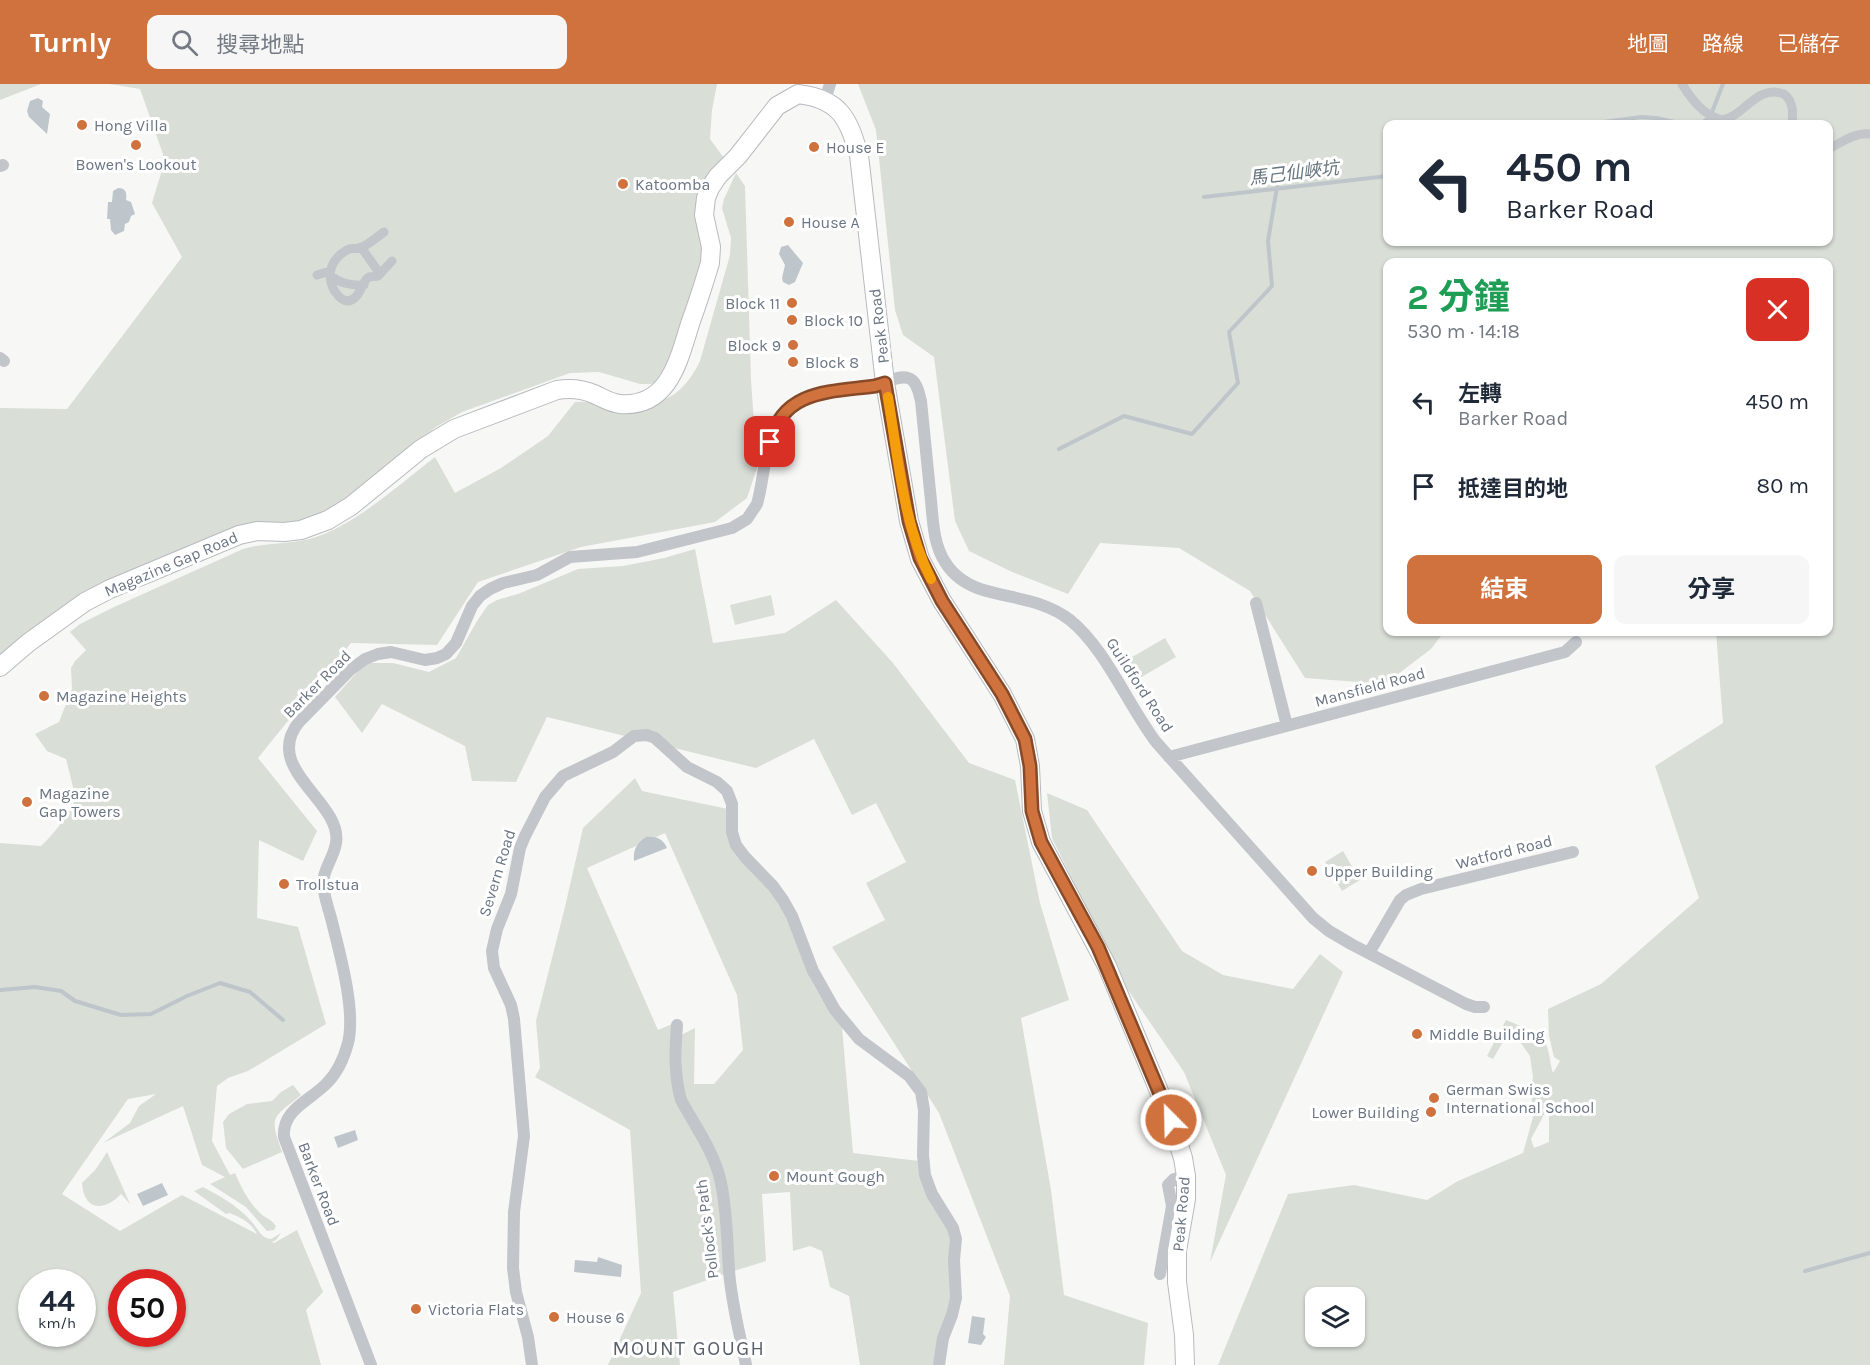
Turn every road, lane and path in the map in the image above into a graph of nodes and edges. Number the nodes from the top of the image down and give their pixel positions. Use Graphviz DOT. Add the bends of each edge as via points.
graph roads {
  1 [pos="780,84"];
  2 [pos="1682,84"];
  3 [pos="795,89"];
  4 [pos="828,92"];
  5 [pos="766,120"];
  6 [pos="1722,120"];
  7 [pos="1722,120"];
  8 [pos="1792,120"];
  9 [pos="1870,134"];
  10 [pos="1833,146"];
  11 [pos="384,232"];
  12 [pos="362,248"];
  13 [pos="392,261"];
  14 [pos="329,272"];
  15 [pos="380,274"];
  16 [pos="317,275"];
  17 [pos="364,285"];
  18 [pos="885,383"];
  19 [pos="1256,603"];
  20 [pos="1576,642"];
  21 [pos="0,668"];
  22 [pos="1287,726"];
  23 [pos="1169,757"];
  24 [pos="1573,852"];
  25 [pos="1369,953"];
  26 [pos="1484,1007"];
  27 [pos="677,1025"];
  28 [pos="1186,1176"];
  29 [pos="1160,1274"];
  30 [pos="371,1365"];
  31 [pos="532,1365"];
  32 [pos="746,1365"];
  33 [pos="939,1365"];
  34 [pos="1185,1365"];
  1 -- 5 [label="main road"];
  2 -- 6 [label="street" via="1700,109"];
  3 -- 4 [label="main road, Peak Road" via="815,96"];
  3 -- 5 [label="main road, Magazine Gap Road"];
  4 -- 18 [label="main road, Peak Road" via="851,128 860,155"];
  5 -- 21 [label="main road, Magazine Gap Road" via="708,193 704,215 710,263 676,367 651,398 619,404 585,391 557,390 472,420 421,449 328,520 301,530 238,535 110,589 73,610"];
  7 -- 8 [label="street" via="1732,117 1759,90 1769,88 1790,100"];
  9 -- 10 [label="street" via="1851,137"];
  11 -- 12 [label="street"];
  12 -- 14 [label="street" via="348,249"];
  12 -- 15 [label="street"];
  13 -- 15 [label="street"];
  14 -- 16 [label="street"];
  14 -- 17 [label="street" via="343,282"];
  14 -- 17 [label="street" via="336,293 346,301 362,291"];
  15 -- 17 [label="street" via="369,277"];
  18 -- 23 [label="street, Guildford Road" via="908,378 919,392 936,538 949,568 973,586 1045,606 1079,628"];
  18 -- 28 [label="main road, Peak Road" via="909,521 920,558 1025,739 1032,811 1041,842 1107,966 1176,1134"];
  18 -- 30 [label="street, Barker Road" via="808,396 786,410 772,435 758,504 743,522 648,550 570,557 537,575 490,589 472,606 456,644 446,654 425,660 391,652 365,659 292,731 289,746 293,763 336,834 324,888 351,1023 338,1069 326,1085 286,1118 284,1137"];
  19 -- 22 [label="street"];
  20 -- 22 [label="street, Mansfield Road" via="1565,652"];
  22 -- 23 [label="street, Mansfield Road"];
  23 -- 25 [label="street, Guildford Road" via="1306,911 1329,931"];
  24 -- 25 [label="street, Watford Road" via="1406,894"];
  25 -- 26 [label="street, Guildford Road" via="1466,1004"];
  27 -- 32 [label="street, Pollock's Path" via="675,1068 681,1100 721,1183 732,1294"];
  28 -- 29 [label="street" via="1168,1185 1172,1206"];
  28 -- 34 [label="main road, Peak Road" via="1177,1251"];
  31 -- 33 [label="street, Severn Road" via="513,1268 514,1205 524,1136 513,1010 494,968 493,945 522,841 549,791 563,776 642,735 655,738 687,767 727,791 732,804 734,841 783,900 813,971 835,1010 859,1039 904,1071 921,1092 925,1175 956,1239 956,1298"];
}
